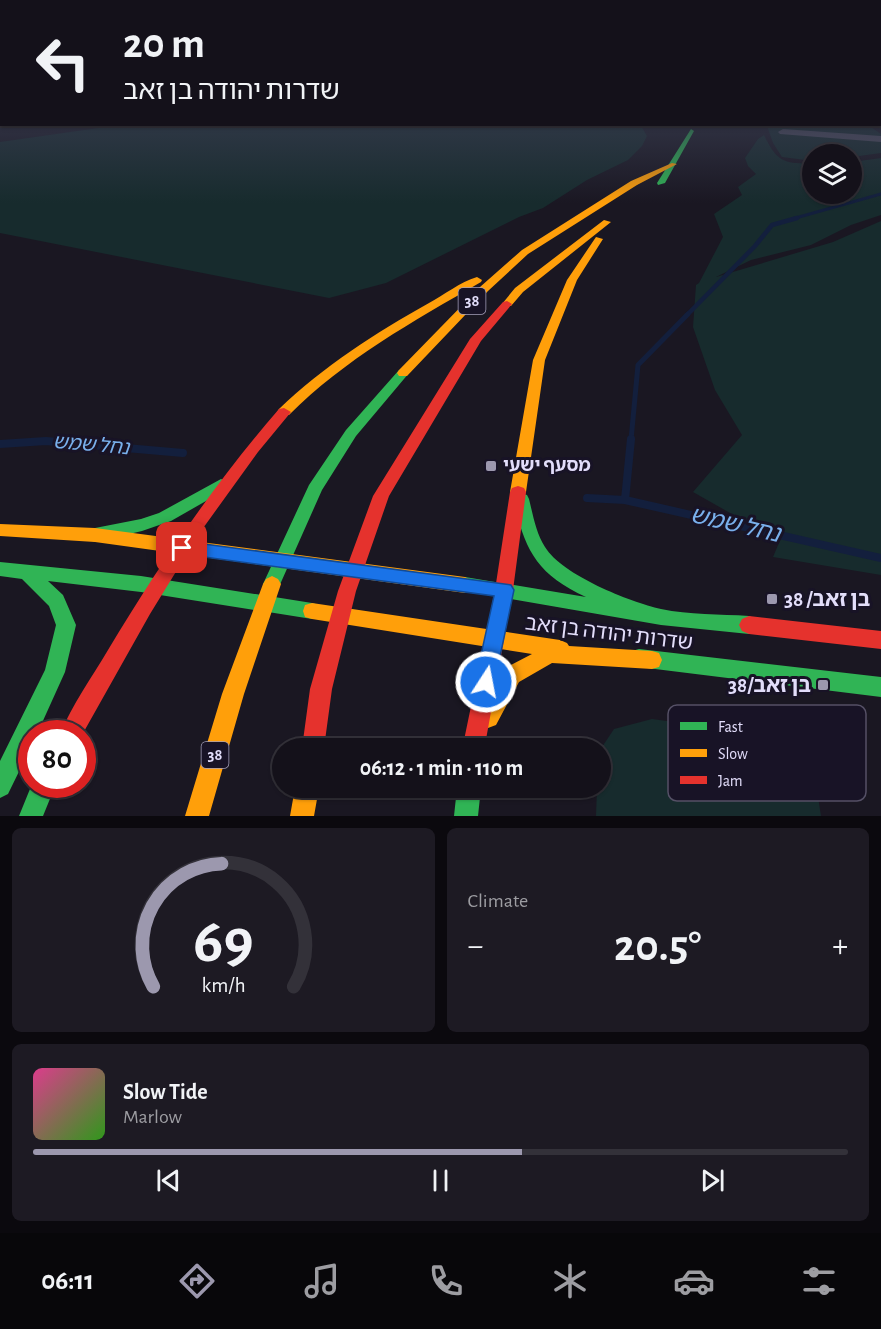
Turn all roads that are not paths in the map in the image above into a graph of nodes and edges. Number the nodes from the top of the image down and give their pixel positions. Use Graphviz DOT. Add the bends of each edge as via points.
graph roads {
  1 [pos="691,131"];
  2 [pos="783,132"];
  3 [pos="881,139"];
  4 [pos="674,164"];
  5 [pos="646,193"];
  6 [pos="525,252"];
  7 [pos="225,483"];
  8 [pos="518,489"];
  9 [pos="0,530"];
  10 [pos="95,535"];
  11 [pos="182,548"];
  12 [pos="0,569"];
  13 [pos="26,571"];
  14 [pos="155,587"];
  15 [pos="504,590"];
  16 [pos="661,617"];
  17 [pos="881,640"];
  18 [pos="494,641"];
  19 [pos="652,660"];
  20 [pos="881,687"];
  21 [pos="79,720"];
  22 [pos="314,738"];
  23 [pos="475,738"];
  24 [pos="478,738"];
  25 [pos="0,786"];
  26 [pos="38,798"];
  27 [pos="305,798"];
  28 [pos="468,798"];
  29 [pos="31,816"];
  30 [pos="197,816"];
  31 [pos="303,816"];
  32 [pos="466,816"];
  1 -- 4 [label="main road"];
  2 -- 3 [label="street"];
  4 -- 5 [label="main road" via="661,182"];
  4 -- 6 [label="main road, 38" via="634,183"];
  6 -- 7 [label="main road" via="375,339 302,393 255,442"];
  6 -- 30 [label="main road, 38" via="423,350 351,433 315,489 272,583 233,694"];
  7 -- 10 [label="main road" via="165,517"];
  7 -- 11 [label="main road"];
  8 -- 15 [label="main road"];
  8 -- 16 [label="main road" via="532,539 546,561 587,588"];
  8 -- 22 [label="main road, 38" via="540,360 572,280 616,215 519,290 476,339 381,496 346,591 321,689"];
  9 -- 10 [label="main road"];
  10 -- 11 [label="main road, שדרות יהודה בן זאב"];
  11 -- 14 [label="main road"];
  11 -- 15 [label="main road, שדרות יהודה בן זאב"];
  12 -- 13 [label="main road, שדרות יהודה בן זאב"];
  13 -- 14 [label="main road, שדרות יהודה בן זאב"];
  13 -- 25 [label="main road" via="56,601 66,625 55,672"];
  14 -- 18 [label="main road, שדרות יהודה בן זאב"];
  14 -- 21 [label="main road"];
  15 -- 16 [label="main road, שדרות יהודה בן זאב"];
  15 -- 18 [label="main road"];
  16 -- 17 [label="main road, שדרות יהודה בן זאב"];
  18 -- 19 [label="main road, שדרות יהודה בן זאב"];
  18 -- 23 [label="main road"];
  19 -- 20 [label="main road, שדרות יהודה בן זאב"];
  19 -- 24 [label="main road" via="550,654 512,675"];
  26 -- 29 [label="main road"];
  27 -- 31 [label="main road"];
  28 -- 32 [label="main road"];
}
